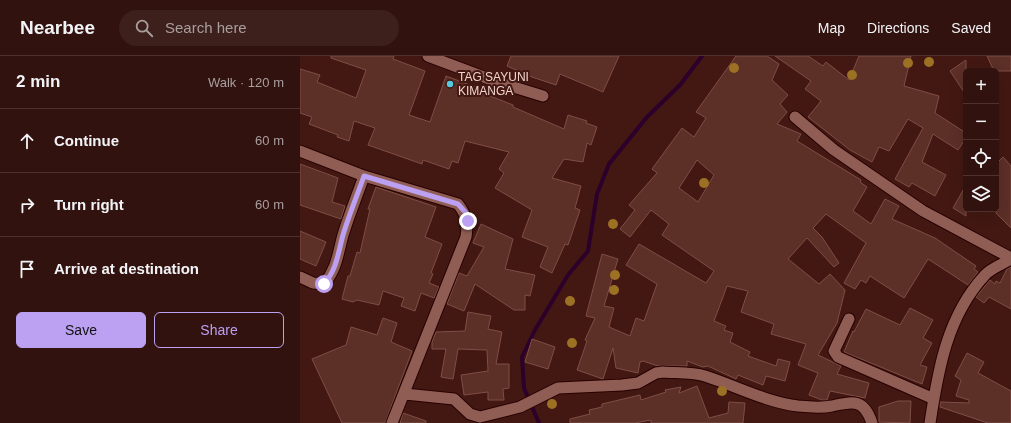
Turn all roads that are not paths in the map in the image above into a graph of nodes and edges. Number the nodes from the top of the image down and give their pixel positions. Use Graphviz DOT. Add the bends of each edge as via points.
graph roads {
  1 [pos="428,56"];
  2 [pos="543,96"];
  3 [pos="795,117"];
  4 [pos="300,151"];
  5 [pos="364,176"];
  6 [pos="1011,259"];
  7 [pos="300,277"];
  8 [pos="848,319"];
  9 [pos="405,394"];
  10 [pos="934,399"];
  11 [pos="392,423"];
  12 [pos="872,423"];
  13 [pos="930,423"];
  1 -- 2 [label="street"];
  3 -- 6 [label="street" via="834,150 923,212"];
  4 -- 5 [label="street"];
  5 -- 7 [label="street" via="331,276 324,284"];
  5 -- 9 [label="street" via="458,204 466,213 468,221 466,237"];
  6 -- 10 [label="street" via="985,274 964,302 949,331"];
  8 -- 10 [label="street" via="834,350 838,357"];
  9 -- 11 [label="street"];
  9 -- 12 [label="street" via="454,399 470,414 480,417 520,407 558,388 638,383 656,373 693,374 798,406 852,402 864,407"];
  10 -- 13 [label="street"];
}
